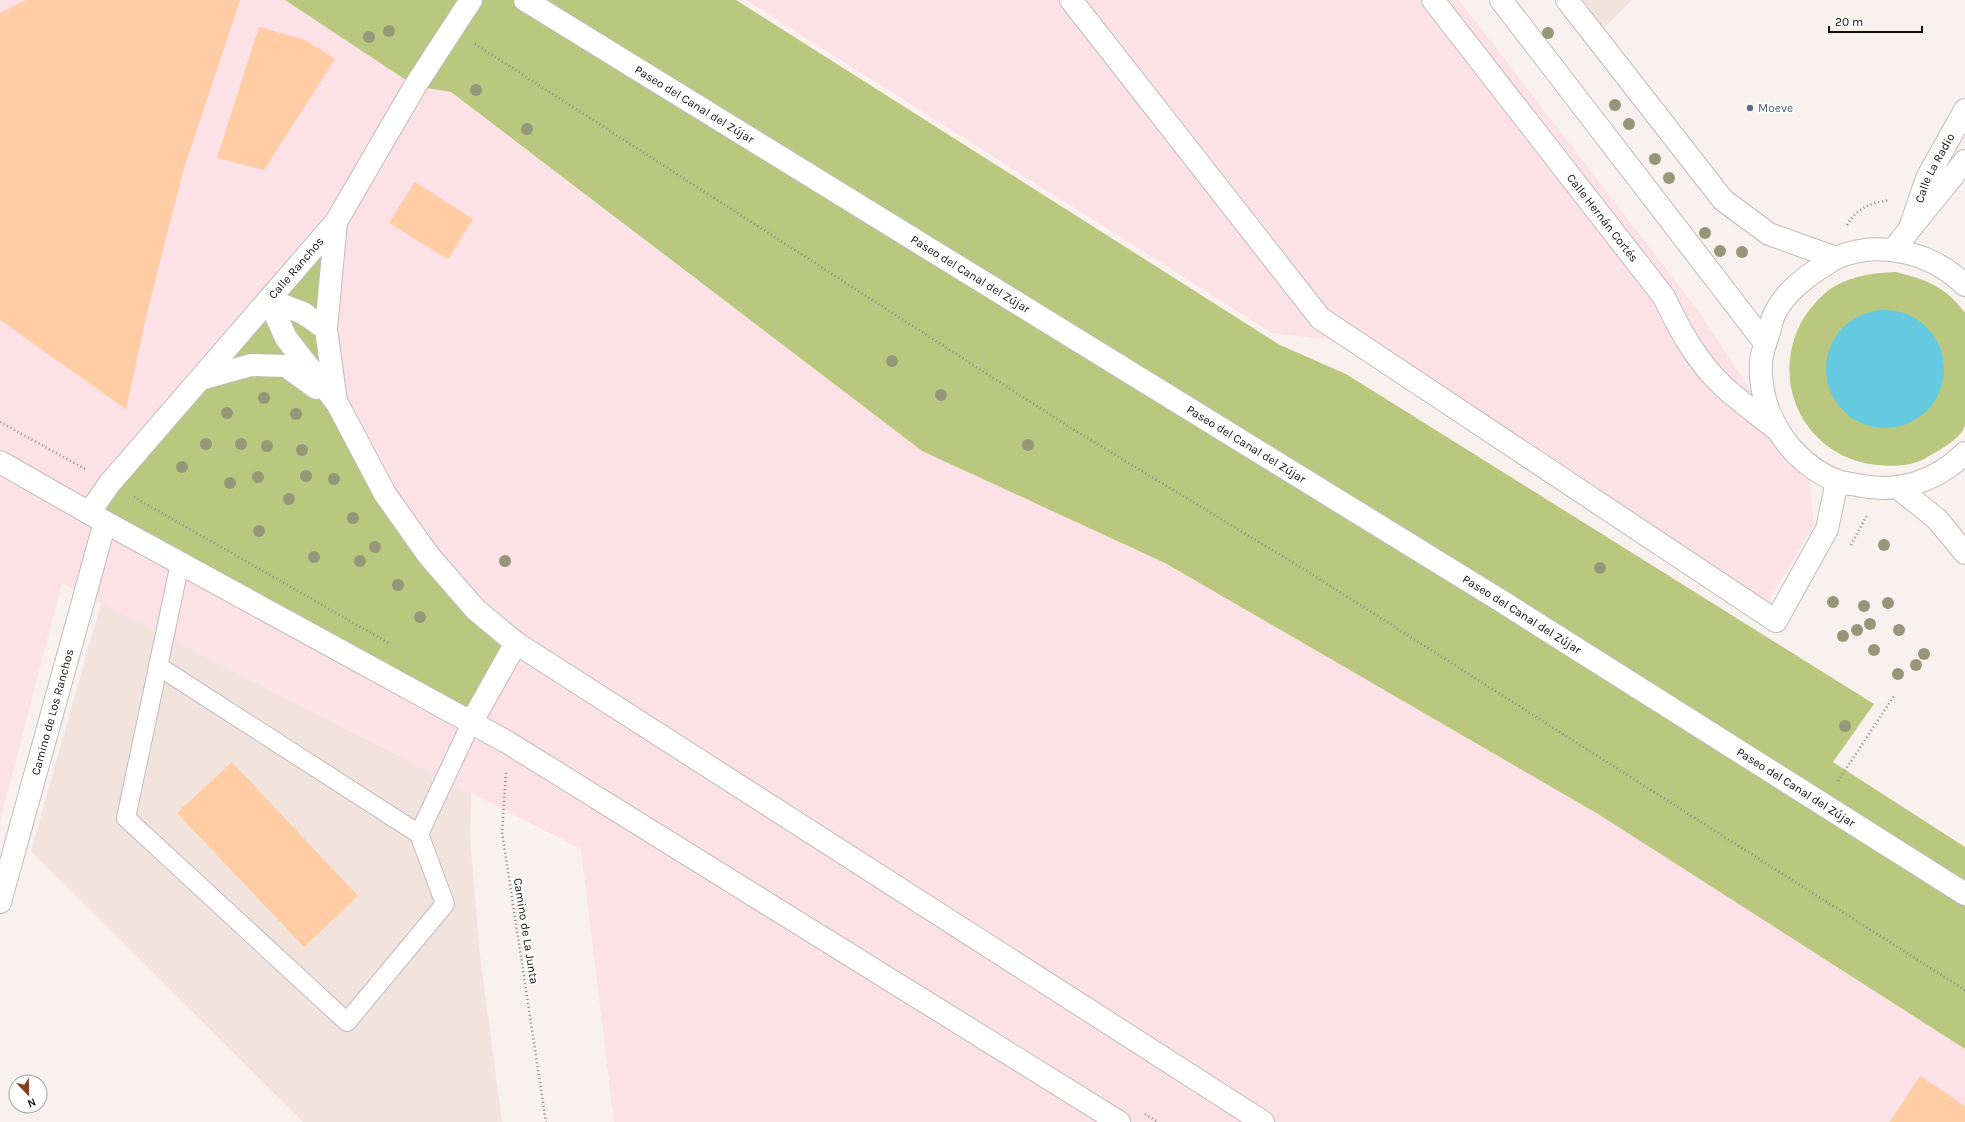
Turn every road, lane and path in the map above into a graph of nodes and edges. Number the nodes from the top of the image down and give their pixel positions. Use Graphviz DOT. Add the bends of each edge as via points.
graph roads {
  1 [pos="470,0"];
  2 [pos="524,0"];
  3 [pos="1071,0"];
  4 [pos="1433,0"];
  5 [pos="1501,0"];
  6 [pos="1567,0"];
  7 [pos="452,29"];
  8 [pos="1965,110"];
  9 [pos="1965,161"];
  10 [pos="1892,200"];
  11 [pos="336,222"];
  12 [pos="1910,230"];
  13 [pos="1893,250"];
  14 [pos="1829,256"];
  15 [pos="1965,285"];
  16 [pos="269,300"];
  17 [pos="326,329"];
  18 [pos="1765,342"];
  19 [pos="201,379"];
  20 [pos="337,403"];
  21 [pos="1776,429"];
  22 [pos="1965,453"];
  23 [pos="0,462"];
  24 [pos="1837,481"];
  25 [pos="1897,487"];
  26 [pos="1871,513"];
  27 [pos="97,518"];
  28 [pos="1851,546"];
  29 [pos="1965,553"];
  30 [pos="180,563"];
  31 [pos="516,643"];
  32 [pos="158,666"];
  33 [pos="471,723"];
  34 [pos="507,742"];
  35 [pos="419,834"];
  36 [pos="1965,894"];
  37 [pos="0,902"];
  38 [pos="1965,990"];
  39 [pos="546,1122"];
  40 [pos="1119,1122"];
  41 [pos="1263,1122"];
  1 -- 7 [label="street, Calle Ranchos"];
  2 -- 36 [label="street, Paseo del Canal del Zújar" via="1498,599"];
  3 -- 24 [label="street" via="1320,318 1776,621 1827,529"];
  4 -- 21 [label="street, Calle Hernán Cortés" via="1664,297 1678,328 1696,355 1723,386"];
  5 -- 18 [label="street"];
  6 -- 14 [label="street" via="1723,200 1769,234"];
  7 -- 11 [label="street, Calle Ranchos" via="415,86"];
  7 -- 38 [label="path" via="1071,428 1310,572"];
  8 -- 12 [label="street, Calle La Radio" via="1927,178"];
  9 -- 12 [label="street"];
  10 -- 14 [label="path" via="1879,201 1855,212"];
  11 -- 16 [label="street, Calle Ranchos"];
  11 -- 17 [label="street"];
  12 -- 13 [label="street"];
  13 -- 14 [label="street" via="1864,250"];
  13 -- 15 [label="street" via="1924,257 1952,273"];
  14 -- 18 [label="street" via="1802,280 1776,311"];
  16 -- 17 [label="street" via="303,313"];
  16 -- 19 [label="street, Calle Ranchos"];
  16 -- 20 [label="street" via="286,338"];
  17 -- 20 [label="street"];
  18 -- 21 [label="street" via="1761,363 1764,397"];
  19 -- 20 [label="street" via="251,365 286,366"];
  19 -- 27 [label="street, Calle Ranchos" via="110,483"];
  20 -- 31 [label="street" via="385,494 429,556 476,610"];
  21 -- 24 [label="street" via="1802,460"];
  22 -- 25 [label="street" via="1952,466 1917,484"];
  23 -- 27 [label="street"];
  24 -- 25 [label="street" via="1877,489"];
  25 -- 29 [label="street" via="1937,519"];
  26 -- 28 [label="path" via="1866,517"];
  27 -- 30 [label="street"];
  27 -- 37 [label="street, Camino de Los Ranchos"];
  30 -- 32 [label="lane"];
  30 -- 33 [label="street"];
  31 -- 33 [label="street"];
  31 -- 41 [label="street"];
  32 -- 35 [label="lane"];
  32 -- 35 [label="lane" via="126,818 347,1022 445,904"];
  33 -- 34 [label="street"];
  33 -- 35 [label="lane"];
  34 -- 39 [label="path, Camino de La Junta" via="502,832"];
  34 -- 40 [label="street"];
}
